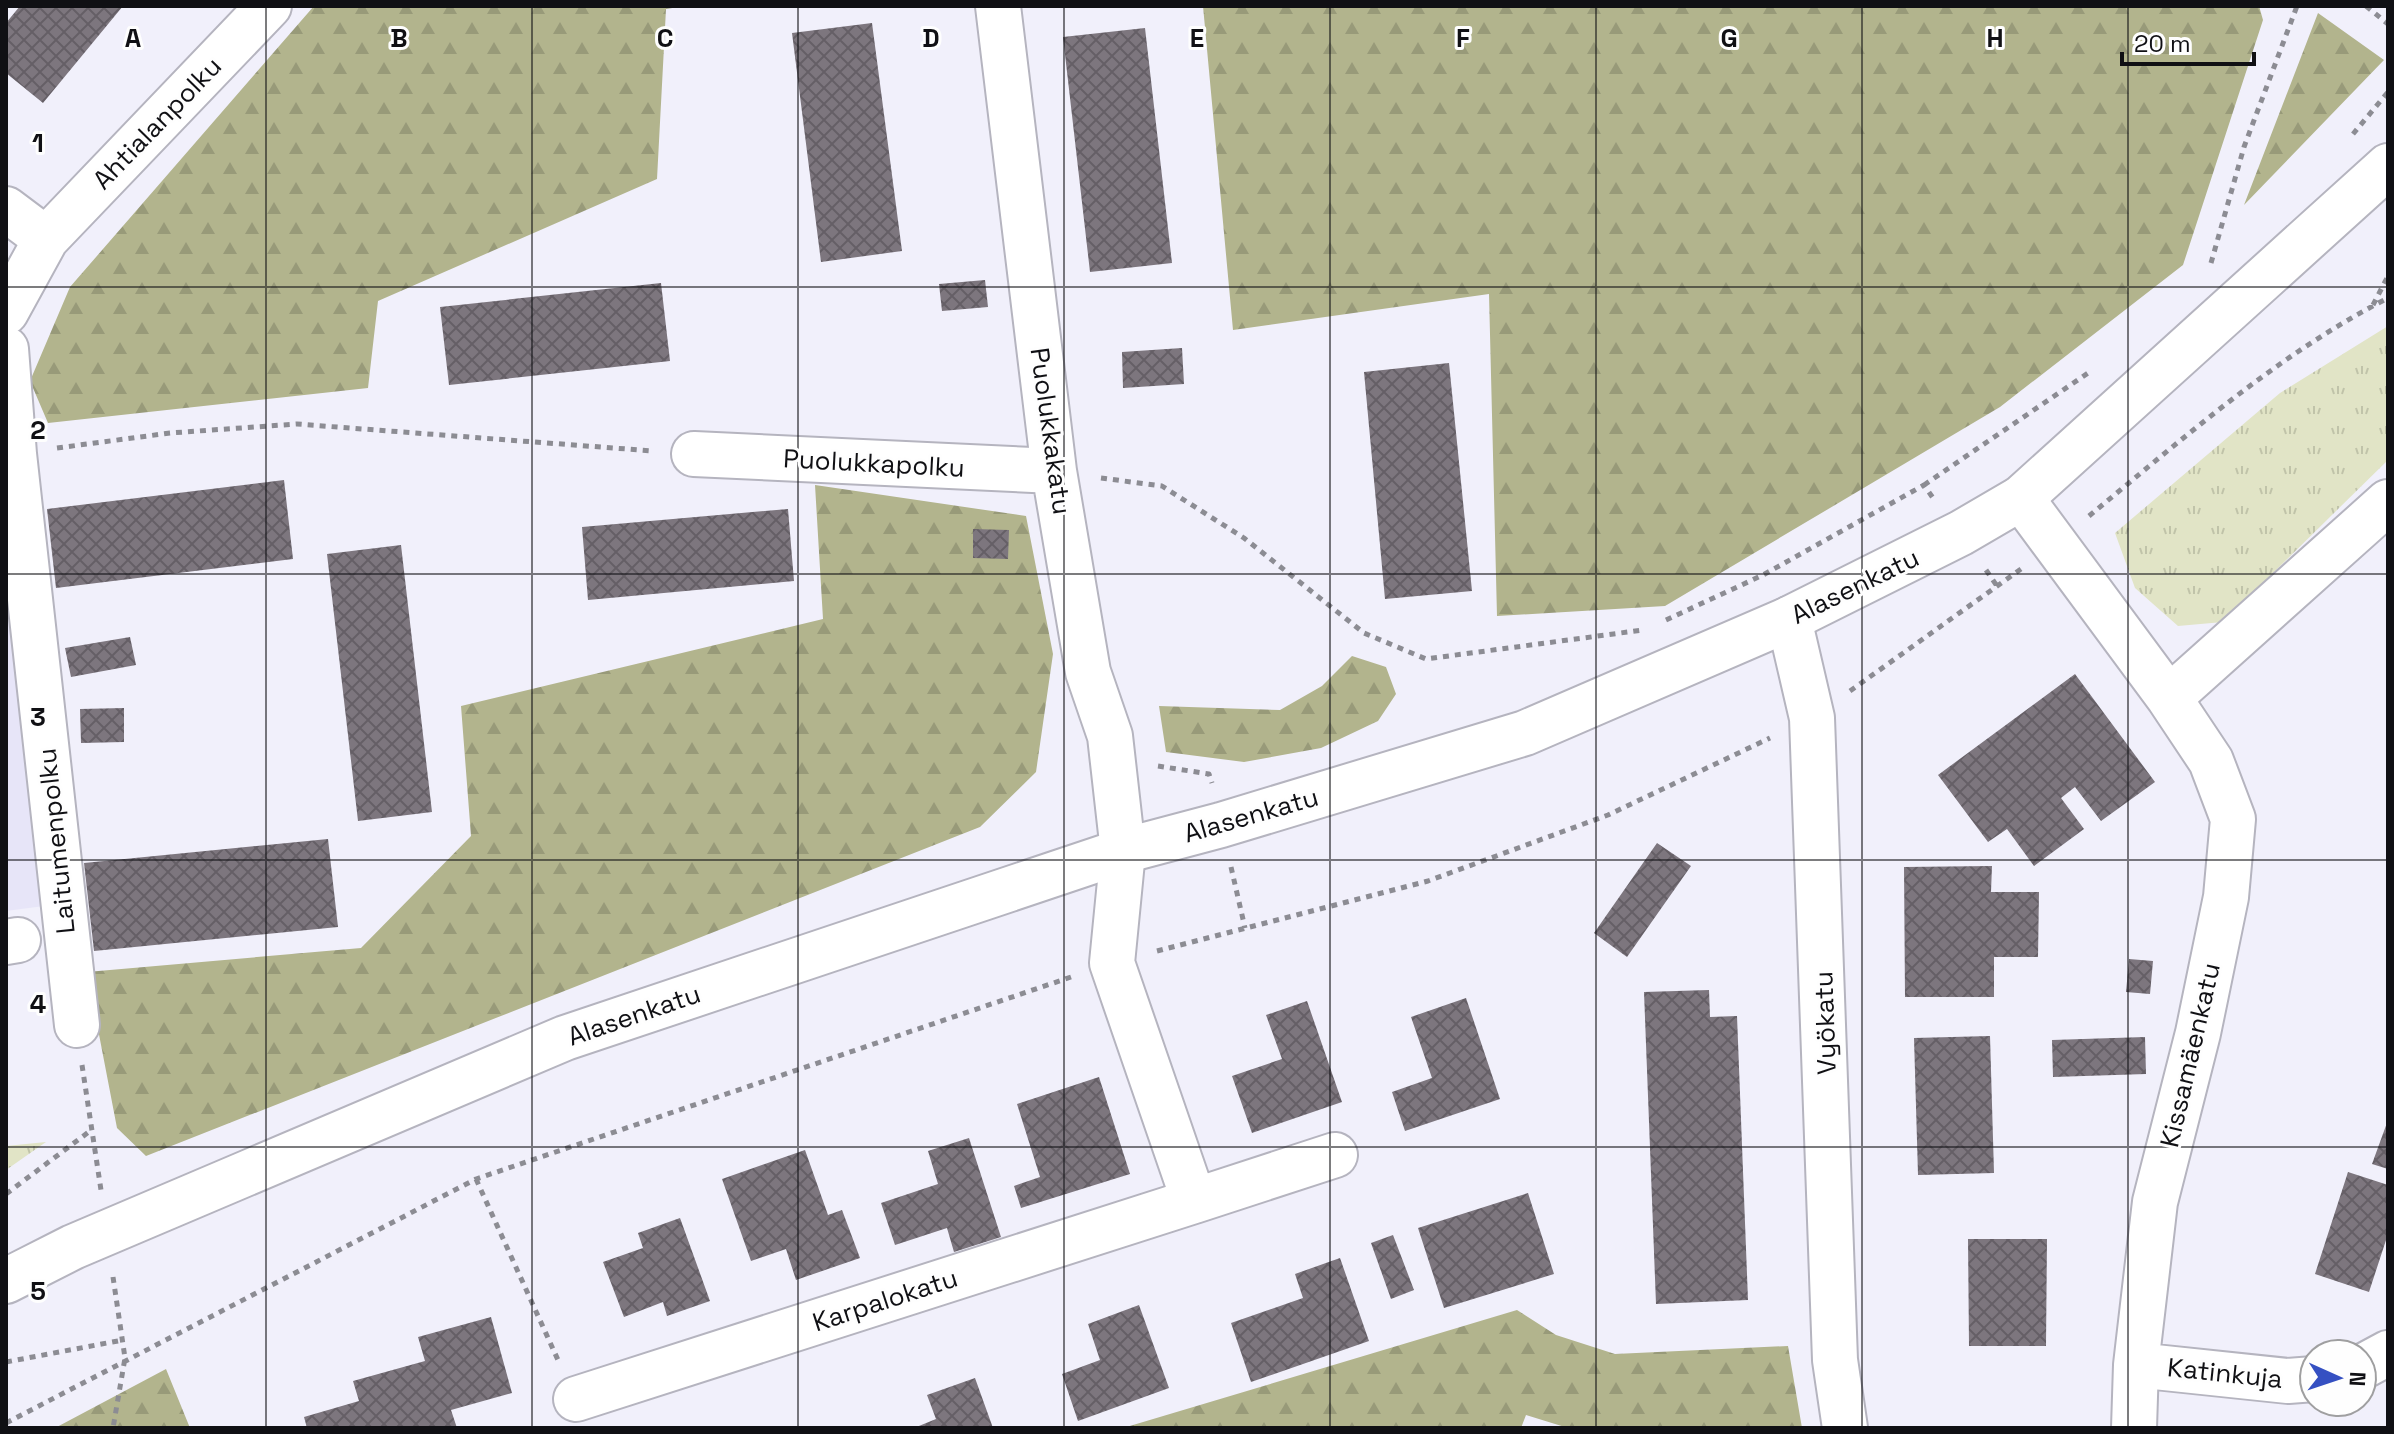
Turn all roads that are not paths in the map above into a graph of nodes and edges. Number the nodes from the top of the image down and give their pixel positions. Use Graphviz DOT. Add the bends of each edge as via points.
graph roads {
  1 [pos="269,6"];
  2 [pos="998,6"];
  3 [pos="2388,166"];
  4 [pos="6,209"];
  5 [pos="46,239"];
  6 [pos="6,312"];
  7 [pos="6,349"];
  8 [pos="694,454"];
  9 [pos="1054,471"];
  10 [pos="2021,498"];
  11 [pos="2388,502"];
  12 [pos="1789,619"];
  13 [pos="2169,698"];
  14 [pos="1123,851"];
  15 [pos="77,1025"];
  16 [pos="1335,1155"];
  17 [pos="1194,1201"];
  18 [pos="6,1281"];
  19 [pos="2136,1365"];
  20 [pos="2298,1380"];
  21 [pos="576,1399"];
  22 [pos="1845,1428"];
  23 [pos="2134,1428"];
  1 -- 5 [label="street, Ahtialanpolku"];
  2 -- 9 [label="street, Puolukkakatu"];
  3 -- 10 [label="street, Alasenkatu"];
  4 -- 5 [label="street"];
  5 -- 6 [label="street"];
  7 -- 15 [label="street, Laitumenpolku"];
  8 -- 9 [label="street, Puolukkapolku"];
  9 -- 14 [label="street, Puolukkakatu" via="1088,672 1110,736"];
  10 -- 12 [label="street, Alasenkatu"];
  10 -- 13 [label="street, Kissamäenkatu"];
  11 -- 13 [label="street"];
  12 -- 14 [label="street, Alasenkatu" via="1525,733"];
  12 -- 22 [label="street, Vyökatu" via="1812,718 1835,1360"];
  13 -- 19 [label="street, Kissamäenkatu" via="2211,761 2233,819 2220,927 2155,1202"];
  14 -- 17 [label="street" via="1112,963"];
  14 -- 18 [label="street, Alasenkatu" via="565,1038 73,1247"];
  16 -- 17 [label="street, Karpalokatu"];
  17 -- 21 [label="street, Karpalokatu"];
  19 -- 20 [label="street, Katinkuja"];
  19 -- 23 [label="street, Kissamäenkatu"];
}
